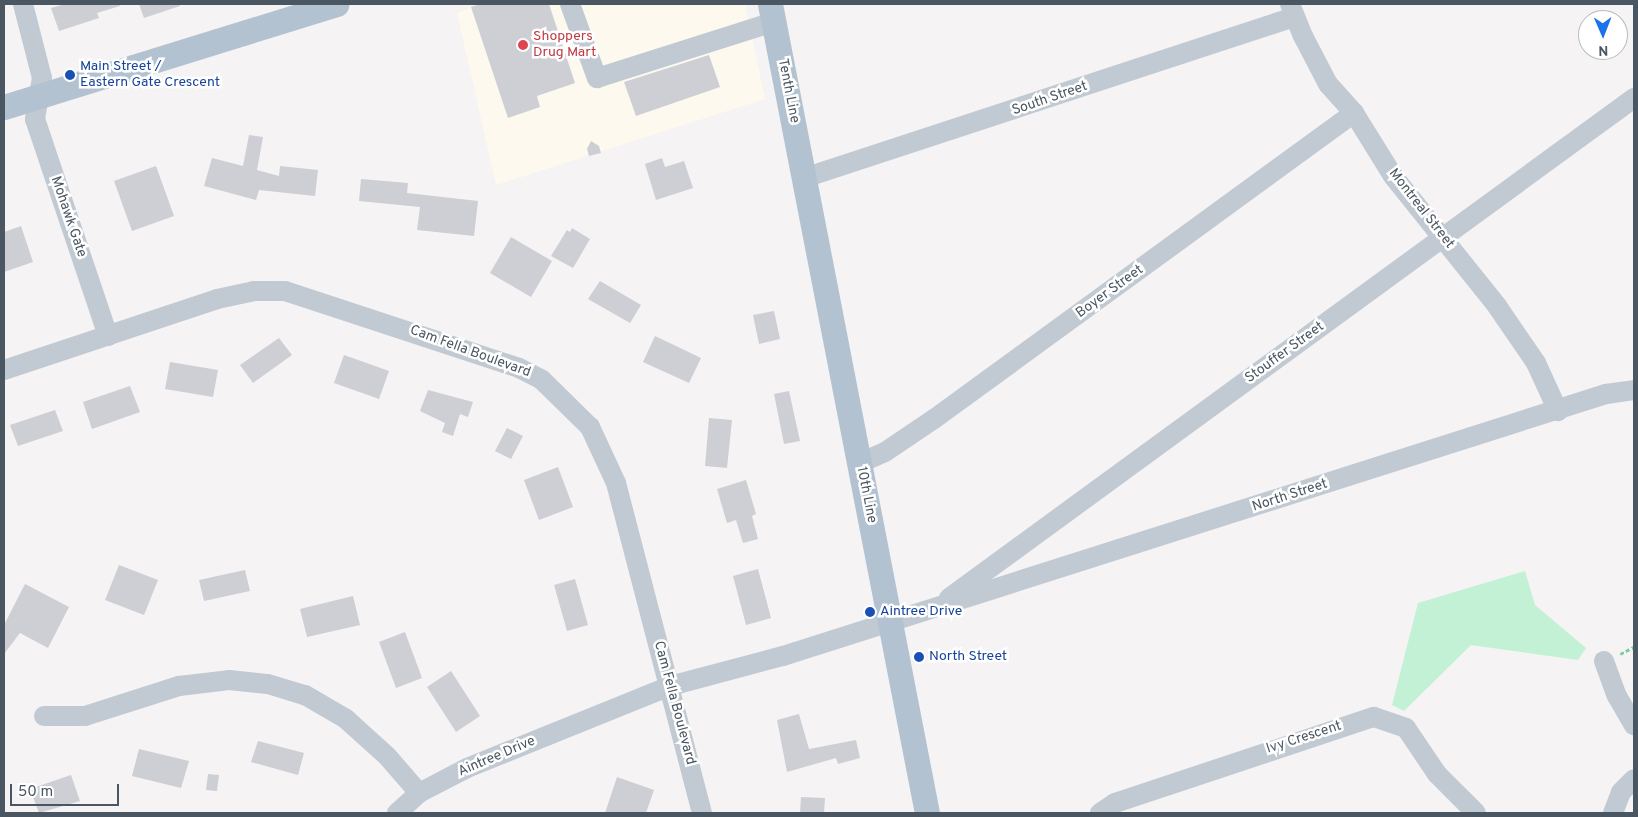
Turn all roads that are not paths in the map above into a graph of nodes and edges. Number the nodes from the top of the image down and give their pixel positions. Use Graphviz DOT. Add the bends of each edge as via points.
graph roads {
  1 [pos="23,4"];
  2 [pos="336,4"];
  3 [pos="570,4"];
  4 [pos="1292,10"];
  5 [pos="772,13"];
  6 [pos="37,96"];
  7 [pos="1634,98"];
  8 [pos="4,107"];
  9 [pos="1354,113"];
  10 [pos="804,178"];
  11 [pos="1444,237"];
  12 [pos="108,336"];
  13 [pos="4,370"];
  14 [pos="1634,390"];
  15 [pos="1558,411"];
  16 [pos="860,463"];
  17 [pos="935,608"];
  18 [pos="888,622"];
  19 [pos="1604,661"];
  20 [pos="670,686"];
  21 [pos="44,716"];
  22 [pos="1634,725"];
  23 [pos="1634,779"];
  24 [pos="419,794"];
  25 [pos="398,813"];
  26 [pos="702,813"];
  27 [pos="927,813"];
  28 [pos="1100,813"];
  29 [pos="1476,813"];
  30 [pos="1613,813"];
  1 -- 6 [label="street, Mohawk Gate" via="42,78"];
  2 -- 6 [label="main road"];
  3 -- 5 [label="street" via="597,78"];
  4 -- 9 [label="street, Montreal Street" via="1328,84"];
  4 -- 10 [label="street, South Street"];
  5 -- 10 [label="main road, Tenth Line"];
  6 -- 8 [label="main road"];
  6 -- 12 [label="street, Mohawk Gate" via="35,119"];
  7 -- 11 [label="street, Stouffer Street"];
  9 -- 11 [label="street, Montreal Street" via="1393,176"];
  9 -- 16 [label="street, Boyer Street" via="942,414 885,452"];
  10 -- 16 [label="main road, 10th Line"];
  11 -- 15 [label="street, Montreal Street" via="1536,363"];
  11 -- 17 [label="street, Stouffer Street"];
  12 -- 13 [label="street, Cam Fella Boulevard"];
  12 -- 20 [label="street, Cam Fella Boulevard" via="217,299 254,291 285,291 500,361 541,379 590,427 610,468"];
  14 -- 15 [label="street, North Street" via="1606,394"];
  15 -- 17 [label="street, North Street"];
  16 -- 18 [label="main road, 10th Line"];
  17 -- 18 [label="street, North Street"];
  18 -- 20 [label="street, Aintree Drive" via="783,656"];
  18 -- 27 [label="main road, 10th Line"];
  19 -- 22 [label="street" via="1617,696"];
  20 -- 24 [label="street, Aintree Drive" via="467,768"];
  20 -- 26 [label="street, Cam Fella Boulevard"];
  21 -- 24 [label="street" via="85,716 179,686 229,680 268,684 305,695 346,719 387,756"];
  23 -- 30 [label="street" via="1621,792"];
  24 -- 25 [label="street, Aintree Drive"];
  28 -- 29 [label="street, Ivy Crescent" via="1115,803 1374,717 1406,728 1437,774"];
}
